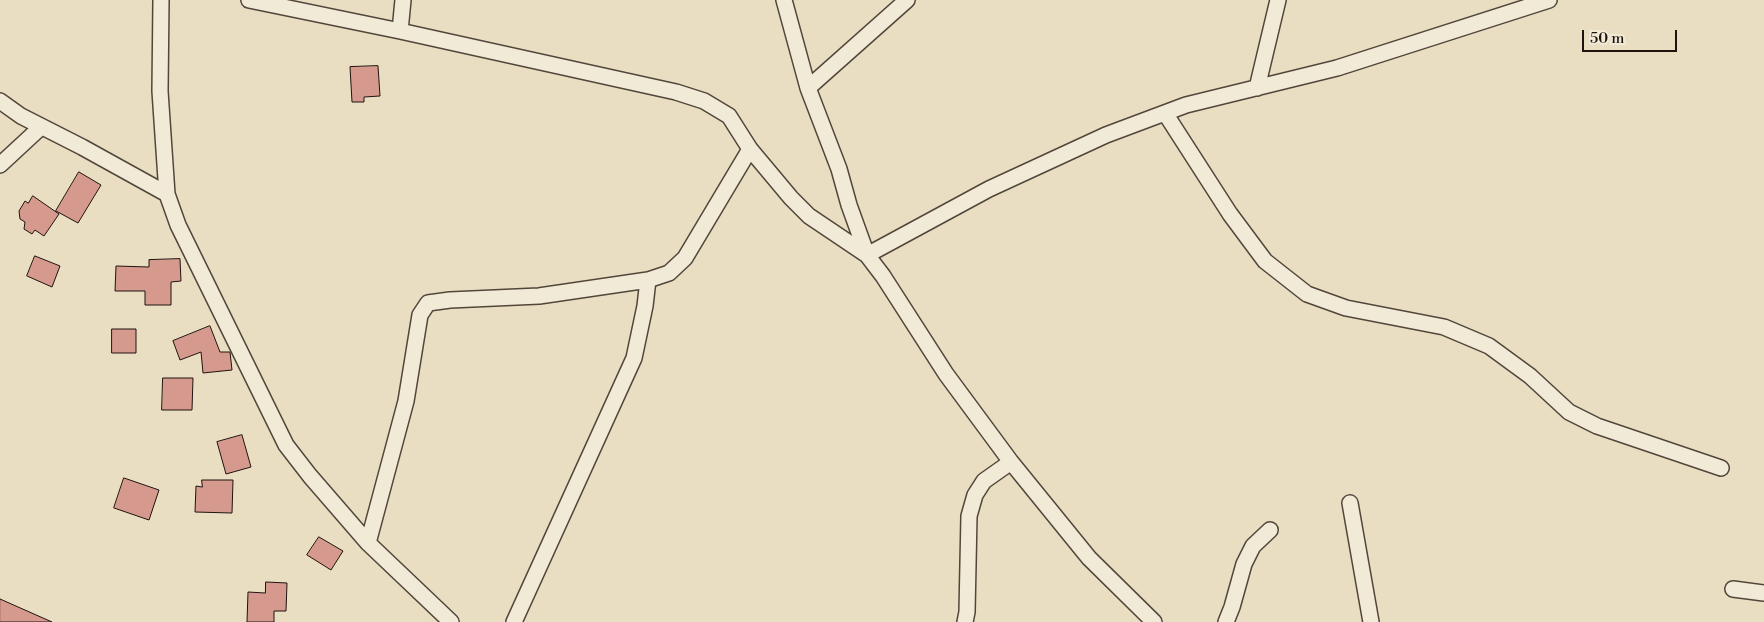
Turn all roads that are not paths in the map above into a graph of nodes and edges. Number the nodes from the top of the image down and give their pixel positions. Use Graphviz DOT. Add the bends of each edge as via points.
graph roads {
  1 [pos="160,0"];
  2 [pos="249,0"];
  3 [pos="403,0"];
  4 [pos="784,0"];
  5 [pos="907,0"];
  6 [pos="1278,0"];
  7 [pos="1549,0"];
  8 [pos="400,31"];
  9 [pos="808,88"];
  10 [pos="1257,88"];
  11 [pos="0,101"];
  12 [pos="1165,113"];
  13 [pos="41,127"];
  14 [pos="750,148"];
  15 [pos="0,165"];
  16 [pos="166,194"];
  17 [pos="867,255"];
  18 [pos="648,280"];
  19 [pos="1011,462"];
  20 [pos="1721,468"];
  21 [pos="1350,503"];
  22 [pos="1270,530"];
  23 [pos="368,543"];
  24 [pos="1733,589"];
  25 [pos="1764,593"];
  26 [pos="451,622"];
  27 [pos="514,622"];
  28 [pos="965,622"];
  29 [pos="1154,622"];
  30 [pos="1226,622"];
  31 [pos="1371,622"];
  1 -- 16 [label="street" via="160,91"];
  2 -- 8 [label="street"];
  3 -- 8 [label="street"];
  4 -- 9 [label="street"];
  5 -- 9 [label="street"];
  6 -- 10 [label="street"];
  7 -- 10 [label="street" via="1337,68"];
  8 -- 14 [label="street" via="704,101 729,116"];
  9 -- 17 [label="street"];
  10 -- 12 [label="street"];
  11 -- 13 [label="street"];
  12 -- 17 [label="street" via="1106,135 989,189"];
  12 -- 20 [label="street" via="1230,214 1265,261 1307,294 1346,308 1444,327 1489,346 1530,376 1569,412 1597,426"];
  13 -- 15 [label="street"];
  13 -- 16 [label="street"];
  14 -- 17 [label="street" via="809,216"];
  14 -- 18 [label="street" via="685,258 669,273"];
  16 -- 23 [label="street" via="286,446"];
  17 -- 19 [label="street" via="946,374"];
  18 -- 23 [label="street" via="539,296 428,303 420,315 406,401"];
  18 -- 27 [label="street" via="634,358"];
  19 -- 28 [label="street" via="984,481 975,495 969,516"];
  19 -- 29 [label="street" via="1089,558"];
  21 -- 31 [label="street"];
  22 -- 30 [label="street" via="1253,546 1244,564"];
  23 -- 26 [label="street"];
  24 -- 25 [label="street"];
}
